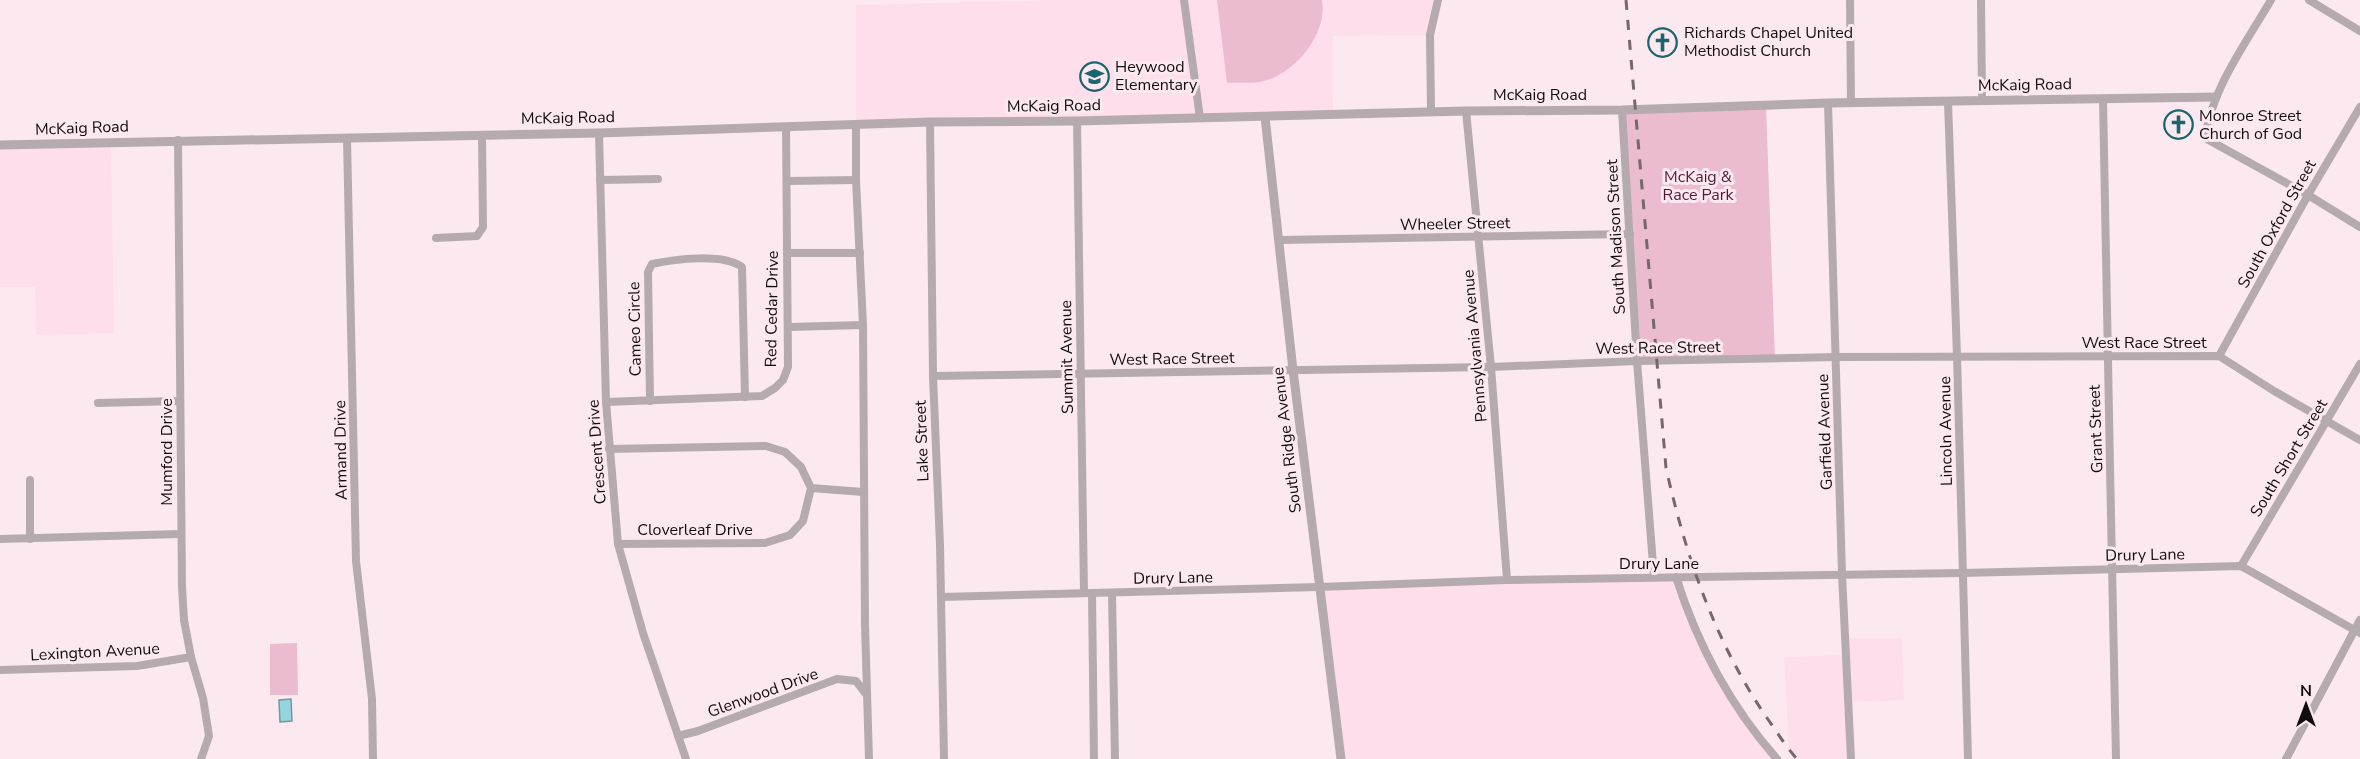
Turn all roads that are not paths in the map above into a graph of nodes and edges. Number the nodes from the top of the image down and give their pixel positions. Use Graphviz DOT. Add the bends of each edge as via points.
graph roads {
  1 [pos="1184,0"];
  2 [pos="1438,0"];
  3 [pos="1850,0"];
  4 [pos="1981,0"];
  5 [pos="2271,0"];
  6 [pos="2309,0"];
  7 [pos="2360,31"];
  8 [pos="2216,97"];
  9 [pos="2103,99"];
  10 [pos="1982,101"];
  11 [pos="1947,102"];
  12 [pos="1828,104"];
  13 [pos="1851,104"];
  14 [pos="2360,107"];
  15 [pos="1622,110"];
  16 [pos="1466,111"];
  17 [pos="1431,112"];
  18 [pos="1265,117"];
  19 [pos="1200,118"];
  20 [pos="1077,121"];
  21 [pos="930,122"];
  22 [pos="856,125"];
  23 [pos="786,128"];
  24 [pos="599,133"];
  25 [pos="482,135"];
  26 [pos="348,139"];
  27 [pos="178,140"];
  28 [pos="0,145"];
  29 [pos="658,179"];
  30 [pos="600,180"];
  31 [pos="856,180"];
  32 [pos="788,181"];
  33 [pos="2308,195"];
  34 [pos="2360,227"];
  35 [pos="1630,234"];
  36 [pos="436,238"];
  37 [pos="1479,238"];
  38 [pos="1280,240"];
  39 [pos="787,253"];
  40 [pos="860,253"];
  41 [pos="863,325"];
  42 [pos="789,327"];
  43 [pos="1957,356"];
  44 [pos="2106,356"];
  45 [pos="2218,356"];
  46 [pos="1836,357"];
  47 [pos="1637,361"];
  48 [pos="2360,364"];
  49 [pos="1491,367"];
  50 [pos="1293,370"];
  51 [pos="1081,375"];
  52 [pos="933,376"];
  53 [pos="745,397"];
  54 [pos="180,401"];
  55 [pos="650,401"];
  56 [pos="606,402"];
  57 [pos="98,403"];
  58 [pos="2327,420"];
  59 [pos="2360,440"];
  60 [pos="609,449"];
  61 [pos="30,480"];
  62 [pos="811,488"];
  63 [pos="863,492"];
  64 [pos="180,534"];
  65 [pos="30,538"];
  66 [pos="0,539"];
  67 [pos="618,544"];
  68 [pos="2241,566"];
  69 [pos="2113,569"];
  70 [pos="1962,573"];
  71 [pos="1842,574"];
  72 [pos="1676,577"];
  73 [pos="1654,578"];
  74 [pos="1507,580"];
  75 [pos="1319,587"];
  76 [pos="1112,592"];
  77 [pos="1088,593"];
  78 [pos="941,597"];
  79 [pos="2360,620"];
  80 [pos="2357,631"];
  81 [pos="191,657"];
  82 [pos="0,670"];
  83 [pos="866,694"];
  84 [pos="678,736"];
  85 [pos="201,759"];
  86 [pos="373,759"];
  87 [pos="686,759"];
  88 [pos="868,759"];
  89 [pos="944,759"];
  90 [pos="1094,759"];
  91 [pos="1115,759"];
  92 [pos="1341,759"];
  93 [pos="1777,759"];
  94 [pos="1851,759"];
  95 [pos="1968,759"];
  96 [pos="2116,759"];
  97 [pos="2286,759"];
  1 -- 19 [label="street"];
  2 -- 17 [label="street" via="1430,35"];
  3 -- 13 [label="street"];
  4 -- 10 [label="street"];
  5 -- 8 [label="street"];
  6 -- 7 [label="street"];
  8 -- 9 [label="street, McKaig Road"];
  8 -- 33 [label="street" via="2205,138"];
  9 -- 10 [label="street, McKaig Road"];
  9 -- 44 [label="street, Grant Street"];
  10 -- 11 [label="street, McKaig Road"];
  11 -- 13 [label="street, McKaig Road"];
  11 -- 43 [label="street, Lincoln Avenue"];
  12 -- 13 [label="street, McKaig Road"];
  12 -- 15 [label="street, McKaig Road"];
  12 -- 46 [label="street, Garfield Avenue"];
  14 -- 33 [label="street, South Oxford Street"];
  15 -- 16 [label="street, McKaig Road"];
  15 -- 35 [label="street, South Madison Street"];
  16 -- 17 [label="street, McKaig Road"];
  16 -- 37 [label="street, Pennsylvania Avenue"];
  17 -- 18 [label="street, McKaig Road"];
  18 -- 19 [label="street, McKaig Road"];
  18 -- 38 [label="street, South Ridge Avenue"];
  19 -- 20 [label="street, McKaig Road"];
  20 -- 21 [label="street, McKaig Road"];
  20 -- 51 [label="street, Summit Avenue"];
  21 -- 22 [label="street, McKaig Road"];
  21 -- 52 [label="street, Lake Street"];
  22 -- 23 [label="street, McKaig Road"];
  22 -- 31 [label="street"];
  23 -- 24 [label="street, McKaig Road"];
  23 -- 32 [label="street, Red Cedar Drive"];
  24 -- 25 [label="street, McKaig Road"];
  24 -- 30 [label="street, Crescent Drive"];
  25 -- 26 [label="street, McKaig Road"];
  25 -- 36 [label="street" via="483,227 477,236"];
  26 -- 27 [label="street, McKaig Road"];
  26 -- 86 [label="street, Armand Drive" via="356,561 372,699"];
  27 -- 28 [label="street, McKaig Road"];
  27 -- 54 [label="street, Mumford Drive"];
  29 -- 30 [label="street"];
  30 -- 56 [label="street, Crescent Drive"];
  31 -- 32 [label="street"];
  31 -- 40 [label="street"];
  32 -- 39 [label="street, Red Cedar Drive"];
  33 -- 34 [label="street"];
  33 -- 45 [label="street, South Oxford Street"];
  35 -- 37 [label="street, Wheeler Street"];
  35 -- 47 [label="street, South Madison Street"];
  37 -- 38 [label="street, Wheeler Street"];
  37 -- 49 [label="street, Pennsylvania Avenue"];
  38 -- 50 [label="street, South Ridge Avenue"];
  39 -- 40 [label="street"];
  39 -- 42 [label="street, Red Cedar Drive"];
  40 -- 41 [label="street"];
  41 -- 42 [label="street"];
  41 -- 63 [label="street"];
  42 -- 53 [label="street, Red Cedar Drive" via="788,367 783,380 762,396"];
  43 -- 44 [label="street, West Race Street"];
  43 -- 46 [label="street, West Race Street"];
  43 -- 70 [label="street, Lincoln Avenue"];
  44 -- 45 [label="street, West Race Street"];
  44 -- 69 [label="street, Grant Street"];
  45 -- 58 [label="street, West Race Street"];
  46 -- 47 [label="street, West Race Street"];
  46 -- 71 [label="street, Garfield Avenue"];
  47 -- 49 [label="street, West Race Street"];
  47 -- 73 [label="street, South Madison Street"];
  48 -- 58 [label="street, South Short Street"];
  49 -- 50 [label="street, West Race Street"];
  49 -- 74 [label="street, Pennsylvania Avenue"];
  50 -- 51 [label="street, West Race Street"];
  50 -- 75 [label="street, South Ridge Avenue"];
  51 -- 52 [label="street, West Race Street"];
  51 -- 77 [label="street, Summit Avenue"];
  52 -- 78 [label="street, Lake Street"];
  53 -- 55 [label="street, Red Cedar Drive"];
  53 -- 55 [label="street, Cameo Circle" via="742,267 725,259 666,261 652,264 648,272"];
  54 -- 57 [label="street"];
  54 -- 64 [label="street, Mumford Drive"];
  55 -- 56 [label="street, Red Cedar Drive"];
  56 -- 60 [label="street, Crescent Drive"];
  58 -- 59 [label="street, West Race Street"];
  58 -- 68 [label="street, South Short Street"];
  60 -- 62 [label="street" via="766,446 793,459"];
  60 -- 67 [label="street, Crescent Drive"];
  61 -- 65 [label="street"];
  62 -- 63 [label="street"];
  62 -- 67 [label="street, Cloverleaf Drive" via="803,521 790,535 765,543"];
  63 -- 83 [label="street"];
  64 -- 65 [label="street"];
  64 -- 81 [label="street, Mumford Drive" via="184,620"];
  65 -- 66 [label="street"];
  67 -- 84 [label="street, Crescent Drive"];
  68 -- 69 [label="street, Drury Lane"];
  68 -- 80 [label="street"];
  69 -- 70 [label="street, Drury Lane"];
  69 -- 96 [label="street, Grant Street"];
  70 -- 71 [label="street, Drury Lane"];
  70 -- 95 [label="street, Lincoln Avenue"];
  71 -- 72 [label="street, Drury Lane"];
  71 -- 94 [label="street, Garfield Avenue"];
  72 -- 73 [label="street, Drury Lane"];
  72 -- 93 [label="street" via="1708,655 1739,709"];
  73 -- 74 [label="street, Drury Lane"];
  74 -- 75 [label="street, Drury Lane"];
  75 -- 76 [label="street, Drury Lane"];
  75 -- 92 [label="street, South Ridge Avenue"];
  76 -- 77 [label="street, Drury Lane"];
  76 -- 91 [label="street"];
  77 -- 78 [label="street, Drury Lane"];
  77 -- 90 [label="street, Summit Avenue"];
  78 -- 89 [label="street, Lake Street"];
  79 -- 80 [label="street"];
  80 -- 97 [label="street"];
  81 -- 82 [label="street, Lexington Avenue" via="137,666"];
  81 -- 85 [label="street, Mumford Drive" via="209,736"];
  83 -- 84 [label="street, Glenwood Drive" via="856,681 837,679"];
  83 -- 88 [label="street"];
  84 -- 87 [label="street, Crescent Drive"];
}
